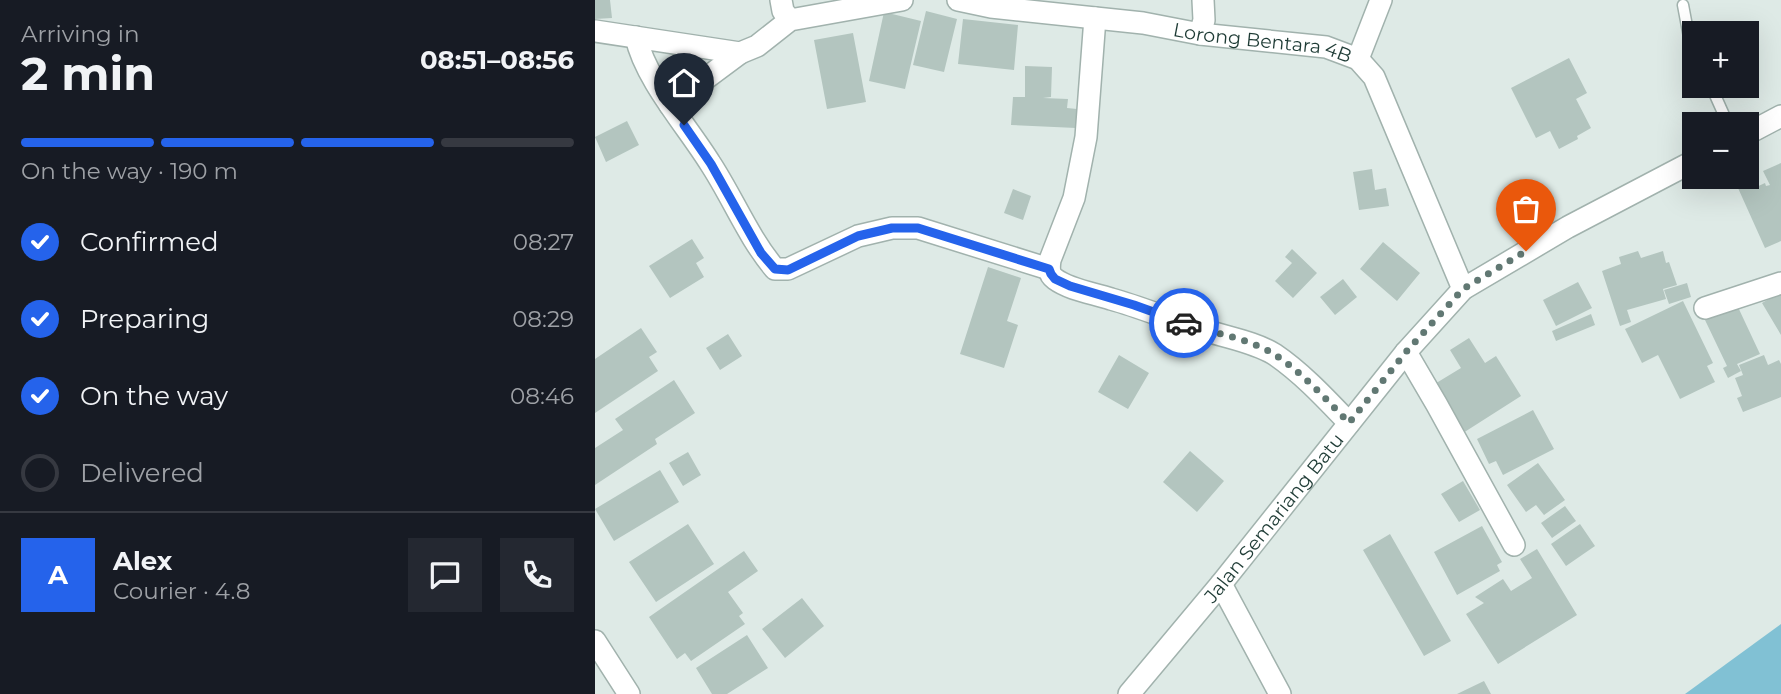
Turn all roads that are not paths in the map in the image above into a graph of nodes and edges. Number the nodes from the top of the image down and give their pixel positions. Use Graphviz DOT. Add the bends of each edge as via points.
graph roads {
  1 [pos="781,0"];
  2 [pos="902,0"];
  3 [pos="958,0"];
  4 [pos="1203,0"];
  5 [pos="1381,0"];
  6 [pos="1683,5"];
  7 [pos="1095,18"];
  8 [pos="790,20"];
  9 [pos="1686,21"];
  10 [pos="595,31"];
  11 [pos="1200,34"];
  12 [pos="636,37"];
  13 [pos="740,53"];
  14 [pos="1358,59"];
  15 [pos="670,105"];
  16 [pos="1781,116"];
  17 [pos="1759,128"];
  18 [pos="1682,167"];
  19 [pos="1049,269"];
  20 [pos="1781,283"];
  21 [pos="1463,289"];
  22 [pos="1705,308"];
  23 [pos="1406,352"];
  24 [pos="1349,423"];
  25 [pos="1514,545"];
  26 [pos="1221,584"];
  27 [pos="595,641"];
  28 [pos="629,694"];
  29 [pos="1129,694"];
  30 [pos="1280,694"];
  1 -- 8 [label="street"];
  2 -- 8 [label="street"];
  3 -- 7 [label="street, Lorong Bentara 4B"];
  4 -- 11 [label="street"];
  5 -- 14 [label="street"];
  6 -- 9 [label="lane"];
  7 -- 11 [label="street, Lorong Bentara 4B"];
  7 -- 19 [label="street" via="1086,137 1074,198"];
  8 -- 13 [label="street" via="757,46"];
  10 -- 12 [label="street"];
  11 -- 14 [label="street, Lorong Bentara 4B" via="1326,47"];
  12 -- 13 [label="street"];
  12 -- 15 [label="street" via="644,61"];
  13 -- 15 [label="street"];
  14 -- 21 [label="street, Lorong Bentara 4B" via="1374,77"];
  15 -- 19 [label="street" via="775,269 788,270 858,236 918,228"];
  16 -- 17 [label="street"];
  18 -- 21 [label="street, Jalan Semariang Batu"];
  19 -- 24 [label="street" via="1055,279 1070,286 1272,353"];
  20 -- 22 [label="street"];
  21 -- 23 [label="street, Jalan Semariang Batu"];
  23 -- 24 [label="street, Jalan Semariang Batu"];
  23 -- 25 [label="street"];
  24 -- 26 [label="street, Jalan Semariang Batu"];
  26 -- 29 [label="street, Jalan Semariang Batu"];
  26 -- 30 [label="street"];
  27 -- 28 [label="street"];
}
